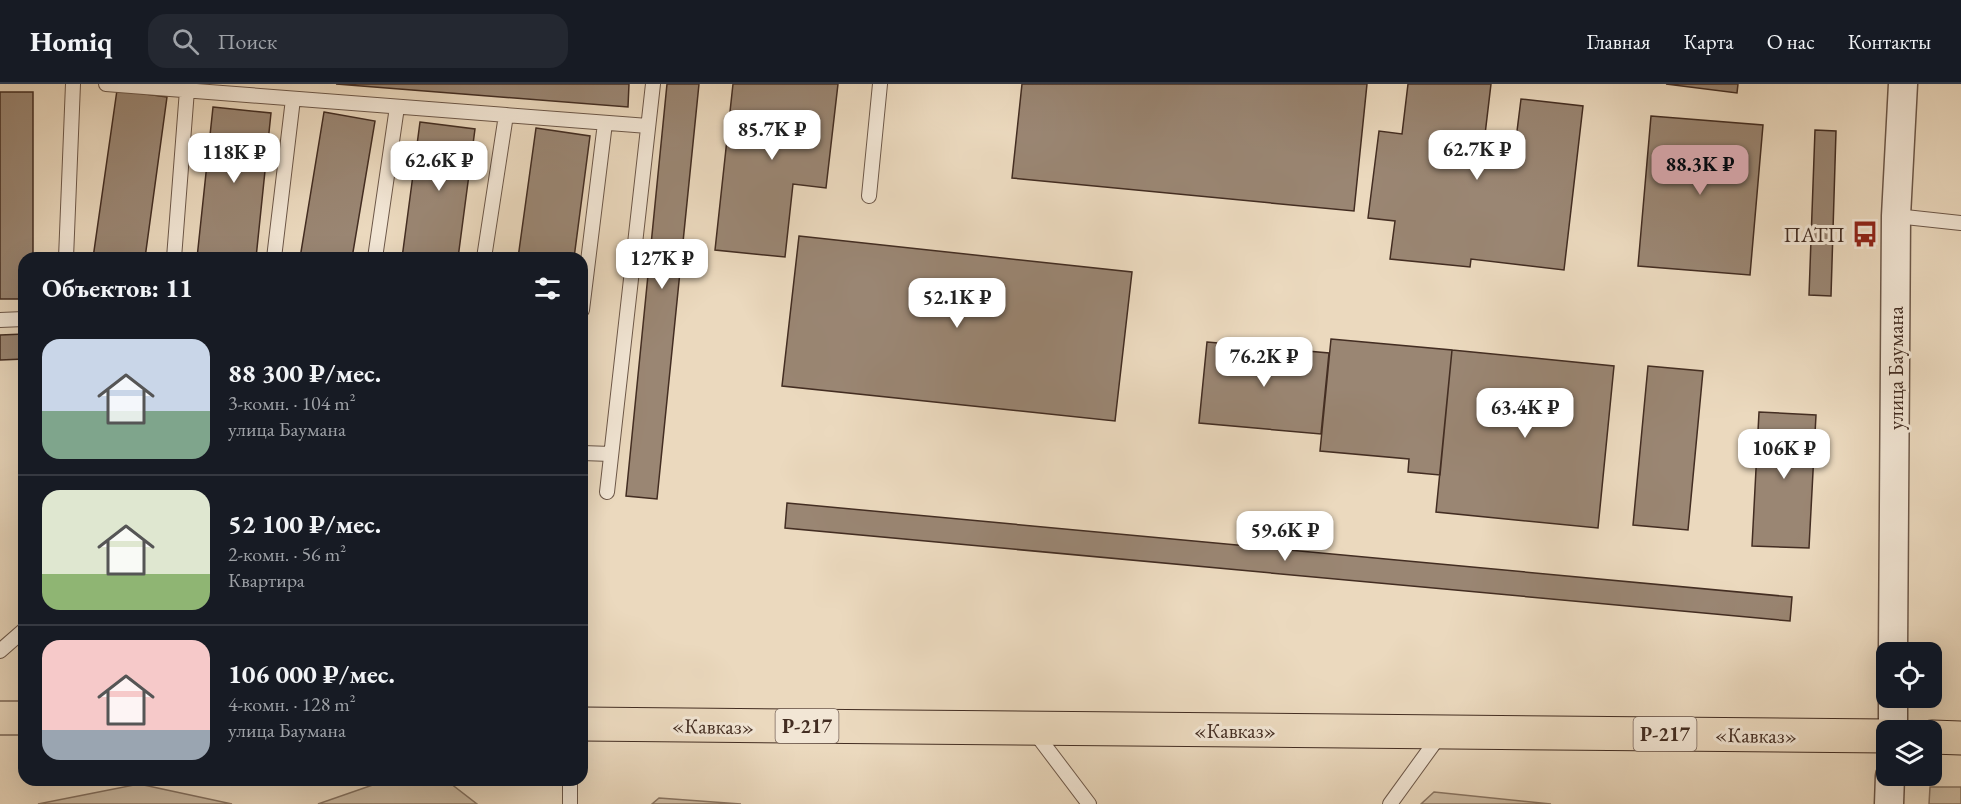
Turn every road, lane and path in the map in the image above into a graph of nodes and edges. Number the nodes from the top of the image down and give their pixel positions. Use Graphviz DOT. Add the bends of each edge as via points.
graph roads {
  1 [pos="73,84"];
  2 [pos="106,84"];
  3 [pos="653,84"];
  4 [pos="880,84"];
  5 [pos="1903,84"];
  6 [pos="187,90"];
  7 [pos="292,99"];
  8 [pos="398,107"];
  9 [pos="506,115"];
  10 [pos="605,123"];
  11 [pos="648,126"];
  12 [pos="869,196"];
  13 [pos="1896,216"];
  14 [pos="1961,223"];
  15 [pos="66,252"];
  16 [pos="174,252"];
  17 [pos="275,252"];
  18 [pos="376,252"];
  19 [pos="485,252"];
  20 [pos="588,261"];
  21 [pos="18,319"];
  22 [pos="0,320"];
  23 [pos="588,453"];
  24 [pos="611,454"];
  25 [pos="607,492"];
  26 [pos="18,635"];
  27 [pos="1893,642"];
  28 [pos="0,651"];
  29 [pos="0,718"];
  30 [pos="18,718"];
  31 [pos="588,724"];
  32 [pos="1032,729"];
  33 [pos="1442,732"];
  34 [pos="1876,736"];
  35 [pos="1942,737"];
  36 [pos="1961,738"];
  37 [pos="570,786"];
  38 [pos="1889,786"];
  39 [pos="570,804"];
  40 [pos="1089,804"];
  41 [pos="1390,804"];
  42 [pos="1888,804"];
  1 -- 15 [label="lane"];
  2 -- 6 [label="lane"];
  3 -- 11 [label="lane"];
  4 -- 12 [label="lane"];
  5 -- 13 [label="street, улица Баумана"];
  6 -- 7 [label="lane"];
  6 -- 16 [label="lane"];
  7 -- 8 [label="lane"];
  7 -- 17 [label="lane"];
  8 -- 9 [label="lane"];
  8 -- 18 [label="lane"];
  9 -- 10 [label="lane"];
  9 -- 19 [label="lane"];
  10 -- 11 [label="lane"];
  10 -- 20 [label="lane"];
  11 -- 24 [label="lane"];
  13 -- 14 [label="lane"];
  13 -- 27 [label="street, улица Баумана"];
  21 -- 22 [label="lane"];
  23 -- 24 [label="lane"];
  24 -- 25 [label="lane"];
  26 -- 28 [label="lane"];
  29 -- 30 [label="highway"];
  31 -- 32 [label="highway, «Кавказ» / Р-217"];
  32 -- 33 [label="highway, «Кавказ» / Р-217"];
  32 -- 40 [label="lane"];
  33 -- 34 [label="highway, «Кавказ» / Р-217"];
  33 -- 41 [label="lane"];
  35 -- 36 [label="highway"];
  37 -- 39 [label="lane"];
  38 -- 42 [label="street"];
}
